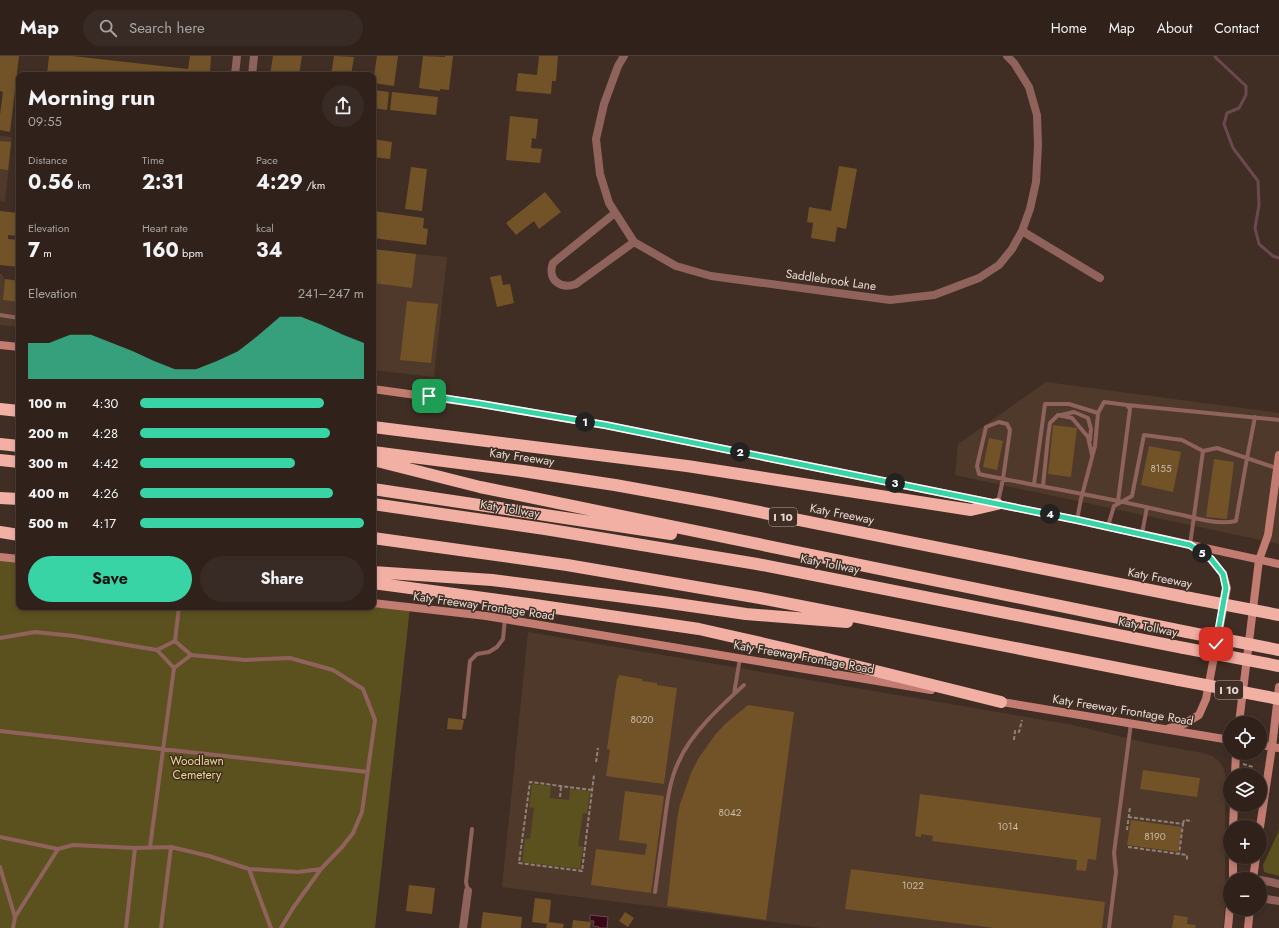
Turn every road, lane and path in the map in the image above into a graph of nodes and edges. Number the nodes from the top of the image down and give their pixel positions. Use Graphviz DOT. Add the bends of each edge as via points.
graph roads {
  1 [pos="237,56"];
  2 [pos="254,56"];
  3 [pos="624,56"];
  4 [pos="1007,56"];
  5 [pos="235,72"];
  6 [pos="252,72"];
  7 [pos="615,213"];
  8 [pos="1022,231"];
  9 [pos="634,242"];
  10 [pos="1100,278"];
  11 [pos="0,315"];
  12 [pos="16,318"];
  13 [pos="0,345"];
  14 [pos="16,347"];
  15 [pos="376,389"];
  16 [pos="1127,405"];
  17 [pos="0,409"];
  18 [pos="16,411"];
  19 [pos="1098,412"];
  20 [pos="1058,415"];
  21 [pos="1255,417"];
  22 [pos="1279,420"];
  23 [pos="376,427"];
  24 [pos="1089,443"];
  25 [pos="0,444"];
  26 [pos="16,446"];
  27 [pos="1203,451"];
  28 [pos="376,452"];
  29 [pos="1279,454"];
  30 [pos="1092,455"];
  31 [pos="1247,458"];
  32 [pos="0,460"];
  33 [pos="376,461"];
  34 [pos="16,462"];
  35 [pos="0,467"];
  36 [pos="16,468"];
  37 [pos="1276,468"];
  38 [pos="1003,479"];
  39 [pos="1034,484"];
  40 [pos="1043,486"];
  41 [pos="376,489"];
  42 [pos="1082,495"];
  43 [pos="0,498"];
  44 [pos="16,499"];
  45 [pos="1120,501"];
  46 [pos="376,504"];
  47 [pos="997,504"];
  48 [pos="1147,507"];
  49 [pos="1194,518"];
  50 [pos="1077,520"];
  51 [pos="1108,526"];
  52 [pos="0,532"];
  53 [pos="1142,534"];
  54 [pos="16,535"];
  55 [pos="376,538"];
  56 [pos="1190,545"];
  57 [pos="820,556"];
  58 [pos="0,557"];
  59 [pos="16,559"];
  60 [pos="1259,560"];
  61 [pos="1279,564"];
  62 [pos="376,572"];
  63 [pos="376,583"];
  64 [pos="376,603"];
  65 [pos="179,610"];
  66 [pos="1279,615"];
  67 [pos="505,619"];
  68 [pos="904,626"];
  69 [pos="0,638"];
  70 [pos="175,640"];
  71 [pos="157,650"];
  72 [pos="1279,650"];
  73 [pos="191,655"];
  74 [pos="740,658"];
  75 [pos="1279,666"];
  76 [pos="174,668"];
  77 [pos="744,685"];
  78 [pos="1279,687"];
  79 [pos="734,694"];
  80 [pos="1279,699"];
  81 [pos="1001,702"];
  82 [pos="464,716"];
  83 [pos="1240,716"];
  84 [pos="1022,720"];
  85 [pos="1131,723"];
  86 [pos="1166,729"];
  87 [pos="0,731"];
  88 [pos="1223,739"];
  89 [pos="1014,740"];
  90 [pos="1275,747"];
  91 [pos="598,748"];
  92 [pos="164,749"];
  93 [pos="596,762"];
  94 [pos="1240,764"];
  95 [pos="1254,767"];
  96 [pos="368,772"];
  97 [pos="594,775"];
  98 [pos="561,786"];
  99 [pos="592,790"];
  100 [pos="560,798"];
  101 [pos="1130,807"];
  102 [pos="1128,817"];
  103 [pos="1261,820"];
  104 [pos="1192,822"];
  105 [pos="1183,824"];
  106 [pos="472,829"];
  107 [pos="1127,830"];
  108 [pos="0,836"];
  109 [pos="150,847"];
  110 [pos="171,847"];
  111 [pos="1128,847"];
  112 [pos="135,848"];
  113 [pos="58,849"];
  114 [pos="1179,854"];
  115 [pos="1187,861"];
  116 [pos="0,867"];
  117 [pos="249,869"];
  118 [pos="321,869"];
  119 [pos="1267,881"];
  120 [pos="1279,884"];
  121 [pos="468,891"];
  122 [pos="655,892"];
  123 [pos="1267,899"];
  124 [pos="1279,901"];
  125 [pos="15,916"];
  126 [pos="1229,916"];
  127 [pos="1249,916"];
  128 [pos="13,928"];
  129 [pos="126,928"];
  130 [pos="161,928"];
  131 [pos="271,928"];
  132 [pos="281,928"];
  133 [pos="463,928"];
  134 [pos="1109,928"];
  135 [pos="1228,928"];
  136 [pos="1248,928"];
  1 -- 5 [label="street"];
  2 -- 6 [label="street"];
  3 -- 7 [label="street, Saddlebrook Lane" via="604,104 596,139 600,174 609,203"];
  4 -- 8 [label="street, Saddlebrook Lane" via="1029,88 1037,115 1036,182"];
  7 -- 9 [label="street, Saddlebrook Lane"];
  7 -- 9 [label="street" via="553,263 551,271 554,280 561,286 570,287"];
  8 -- 9 [label="street, Saddlebrook Lane" via="1012,249 998,265 979,278 934,295 890,300 711,276 676,266"];
  8 -- 10 [label="street"];
  11 -- 12 [label="lane"];
  13 -- 14 [label="main road"];
  15 -- 47 [label="main road" via="605,425"];
  16 -- 19 [label="lane" via="1104,402"];
  16 -- 21 [label="lane"];
  16 -- 45 [label="lane" via="1130,409"];
  17 -- 18 [label="highway"];
  19 -- 30 [label="lane"];
  19 -- 39 [label="lane" via="1069,404 1046,404"];
  20 -- 24 [label="lane" via="1072,418 1088,437"];
  20 -- 24 [label="lane" via="1074,412 1088,418 1091,429"];
  20 -- 40 [label="lane" via="1050,423"];
  21 -- 22 [label="lane"];
  21 -- 31 [label="lane"];
  23 -- 47 [label="highway" via="687,466 970,510"];
  24 -- 30 [label="lane"];
  25 -- 26 [label="highway"];
  27 -- 31 [label="lane" via="1218,448"];
  27 -- 45 [label="lane" via="1182,440 1144,435 1132,496"];
  27 -- 49 [label="lane"];
  28 -- 66 [label="highway, Katy Freeway / I 10, bridge" via="615,485"];
  29 -- 37 [label="main road"];
  30 -- 42 [label="lane"];
  31 -- 37 [label="lane"];
  31 -- 49 [label="lane" via="1236,521 1226,523"];
  32 -- 34 [label="highway"];
  33 -- 57 [label="highway" via="480,487"];
  35 -- 36 [label="highway"];
  37 -- 60 [label="main road" via="1268,535"];
  38 -- 38 [label="lane" via="1010,430 1007,424 998,422 986,427 977,466 979,474"];
  38 -- 39 [label="lane"];
  38 -- 47 [label="lane"];
  39 -- 40 [label="lane"];
  40 -- 42 [label="lane"];
  41 -- 57 [label="highway"];
  42 -- 45 [label="lane"];
  42 -- 50 [label="lane"];
  43 -- 44 [label="highway"];
  45 -- 48 [label="lane"];
  45 -- 51 [label="lane" via="1114,506"];
  46 -- 75 [label="highway, Katy Tollway, bridge" via="750,563"];
  47 -- 50 [label="main road"];
  48 -- 49 [label="lane"];
  48 -- 53 [label="lane"];
  49 -- 56 [label="lane"];
  50 -- 51 [label="main road"];
  51 -- 53 [label="main road"];
  52 -- 54 [label="highway"];
  53 -- 56 [label="main road"];
  55 -- 68 [label="highway, I 10" via="669,582"];
  56 -- 60 [label="main road"];
  56 -- 86 [label="main road" via="1211,559 1223,574 1226,588 1206,699 1199,715 1184,724"];
  57 -- 72 [label="highway, Katy Tollway, bridge"];
  58 -- 59 [label="main road"];
  60 -- 61 [label="main road"];
  60 -- 83 [label="main road"];
  62 -- 68 [label="highway" via="492,580 746,614"];
  63 -- 81 [label="highway" via="699,629"];
  64 -- 67 [label="main road, Katy Freeway Frontage Road"];
  65 -- 70 [label="lane"];
  67 -- 74 [label="main road, Katy Freeway Frontage Road"];
  67 -- 82 [label="lane" via="503,639 497,647 489,652 477,654 470,661"];
  68 -- 80 [label="highway, I 10, bridge"];
  69 -- 71 [label="lane" via="35,632"];
  70 -- 71 [label="lane"];
  70 -- 73 [label="lane"];
  71 -- 76 [label="lane"];
  73 -- 76 [label="lane"];
  73 -- 96 [label="lane" via="245,660 290,658 333,670 362,689 374,720"];
  74 -- 79 [label="lane"];
  74 -- 81 [label="main road, Katy Freeway Frontage Road"];
  76 -- 92 [label="lane"];
  77 -- 79 [label="lane"];
  78 -- 90 [label="main road"];
  79 -- 122 [label="lane" via="689,744 672,777"];
  81 -- 85 [label="main road, Katy Freeway Frontage Road"];
  84 -- 89 [label="path" via="1019,732 1015,731"];
  85 -- 86 [label="main road, Katy Freeway Frontage Road"];
  85 -- 134 [label="lane" via="1114,853 1116,872"];
  86 -- 88 [label="main road, Katy Freeway Frontage Road"];
  87 -- 92 [label="lane"];
  90 -- 103 [label="main road"];
  91 -- 93 [label="path"];
  92 -- 96 [label="lane"];
  92 -- 109 [label="lane"];
  94 -- 95 [label="path"];
  96 -- 118 [label="lane" via="362,812 353,833"];
  97 -- 99 [label="path"];
  98 -- 99 [label="path"];
  98 -- 99 [label="path" via="530,782 519,863 582,871"];
  98 -- 100 [label="path"];
  101 -- 102 [label="path"];
  102 -- 105 [label="path"];
  102 -- 107 [label="path"];
  104 -- 105 [label="path" via="1184,820"];
  105 -- 114 [label="path"];
  106 -- 121 [label="lane" via="466,882"];
  108 -- 113 [label="lane"];
  109 -- 110 [label="lane"];
  109 -- 112 [label="lane"];
  110 -- 117 [label="lane"];
  110 -- 130 [label="lane"];
  111 -- 114 [label="path"];
  112 -- 113 [label="lane" via="73,845"];
  112 -- 129 [label="lane"];
  113 -- 125 [label="lane"];
  114 -- 115 [label="path" via="1188,855"];
  116 -- 125 [label="lane"];
  117 -- 118 [label="lane" via="298,872"];
  117 -- 131 [label="lane"];
  118 -- 132 [label="lane"];
  119 -- 120 [label="street"];
  121 -- 133 [label="street"];
  123 -- 124 [label="street"];
  125 -- 128 [label="lane"];
  126 -- 135 [label="main road"];
  127 -- 136 [label="main road"];
}
